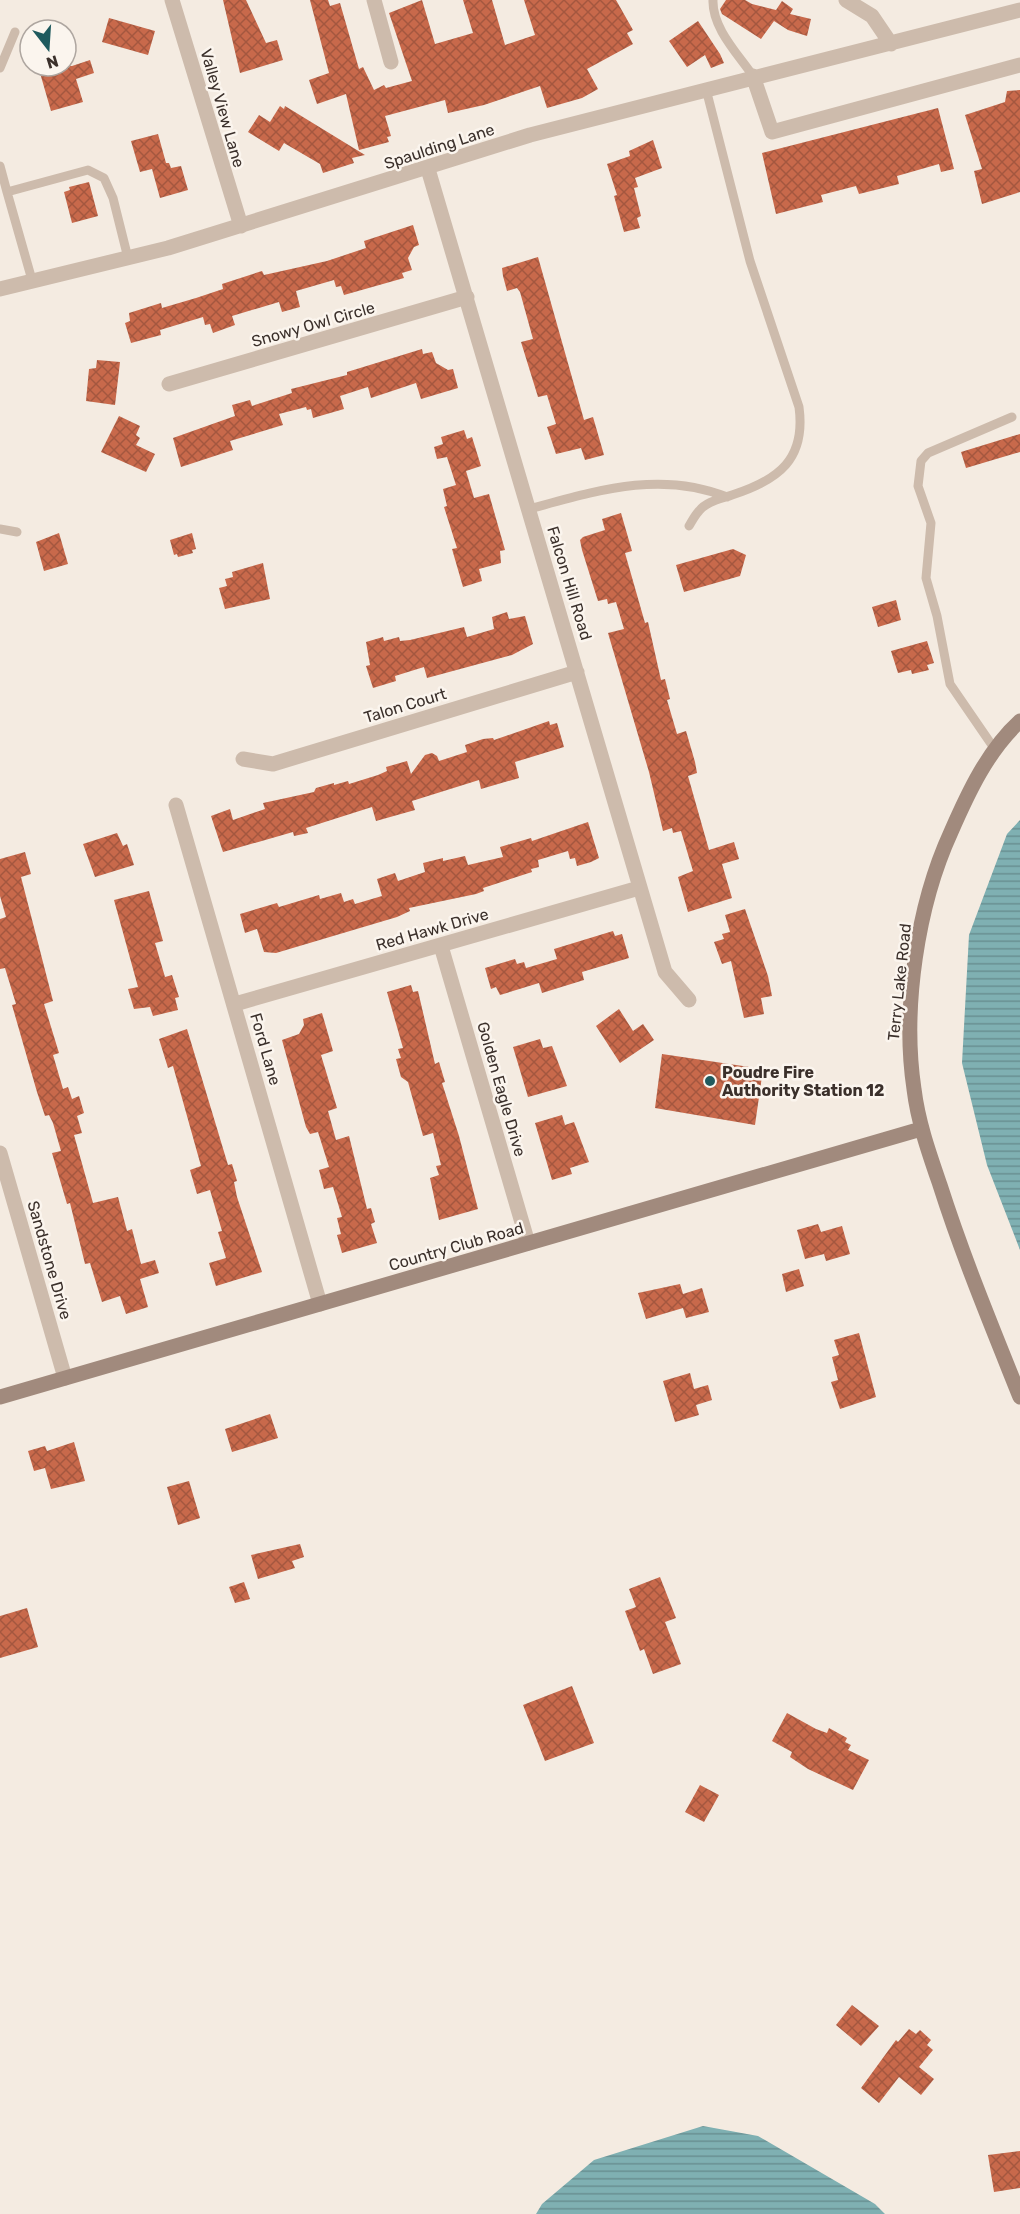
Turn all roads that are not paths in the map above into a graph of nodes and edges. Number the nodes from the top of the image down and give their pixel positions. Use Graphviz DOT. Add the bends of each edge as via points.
graph roads {
  1 [pos="172,0"];
  2 [pos="374,0"];
  3 [pos="713,0"];
  4 [pos="846,0"];
  5 [pos="1020,10"];
  6 [pos="15,32"];
  7 [pos="891,44"];
  8 [pos="391,62"];
  9 [pos="1020,65"];
  10 [pos="0,68"];
  11 [pos="753,76"];
  12 [pos="706,89"];
  13 [pos="0,166"];
  14 [pos="428,169"];
  15 [pos="7,192"];
  16 [pos="241,226"];
  17 [pos="128,258"];
  18 [pos="32,280"];
  19 [pos="0,289"];
  20 [pos="467,297"];
  21 [pos="169,384"];
  22 [pos="1012,417"];
  23 [pos="727,497"];
  24 [pos="529,509"];
  25 [pos="689,526"];
  26 [pos="0,529"];
  27 [pos="17,532"];
  28 [pos="578,672"];
  29 [pos="1020,721"];
  30 [pos="996,752"];
  31 [pos="243,759"];
  32 [pos="176,805"];
  33 [pos="639,888"];
  34 [pos="441,946"];
  35 [pos="689,1000"];
  36 [pos="235,1004"];
  37 [pos="921,1128"];
  38 [pos="0,1153"];
  39 [pos="528,1243"];
  40 [pos="320,1304"];
  41 [pos="65,1378"];
  42 [pos="0,1397"];
  43 [pos="1020,1397"];
  1 -- 16 [label="street, Valley View Lane"];
  2 -- 8 [label="street"];
  3 -- 11 [label="lane" via="718,25"];
  4 -- 7 [label="street" via="872,16"];
  5 -- 7 [label="street, Spaulding Lane"];
  6 -- 10 [label="lane"];
  7 -- 11 [label="street, Spaulding Lane"];
  9 -- 11 [label="street" via="772,132"];
  11 -- 12 [label="street, Spaulding Lane"];
  12 -- 14 [label="street, Spaulding Lane" via="530,135"];
  12 -- 23 [label="lane" via="750,261 799,407 802,429 798,448 784,468 764,485"];
  13 -- 15 [label="lane"];
  14 -- 16 [label="street, Spaulding Lane"];
  14 -- 20 [label="street, Falcon Hill Road"];
  15 -- 17 [label="lane" via="88,170 104,178"];
  15 -- 18 [label="lane"];
  16 -- 17 [label="street, Spaulding Lane"];
  17 -- 18 [label="street, Spaulding Lane"];
  18 -- 19 [label="street, Spaulding Lane"];
  20 -- 21 [label="street, Snowy Owl Circle"];
  20 -- 24 [label="street, Falcon Hill Road"];
  22 -- 30 [label="lane" via="928,453 921,461 918,486 931,523 926,578 950,684"];
  23 -- 24 [label="lane" via="702,487 671,482 593,492"];
  23 -- 25 [label="lane" via="700,510"];
  24 -- 28 [label="street, Falcon Hill Road"];
  26 -- 27 [label="lane"];
  28 -- 31 [label="street, Talon Court" via="273,764"];
  28 -- 33 [label="street, Falcon Hill Road"];
  29 -- 30 [label="street, Terry Lake Road"];
  30 -- 37 [label="street, Terry Lake Road" via="971,786 938,860 922,921 909,1037"];
  32 -- 36 [label="street, Ford Lane"];
  33 -- 34 [label="street, Red Hawk Drive"];
  33 -- 35 [label="street, Falcon Hill Road" via="665,972"];
  34 -- 36 [label="street, Red Hawk Drive"];
  34 -- 39 [label="street, Golden Eagle Drive"];
  36 -- 40 [label="street, Ford Lane"];
  37 -- 39 [label="street, Country Club Road"];
  37 -- 43 [label="street, Terry Lake Road" via="955,1233"];
  38 -- 41 [label="street, Sandstone Drive"];
  39 -- 40 [label="street, Country Club Road"];
  40 -- 41 [label="street, Country Club Road"];
  41 -- 42 [label="street, Country Club Road"];
}
